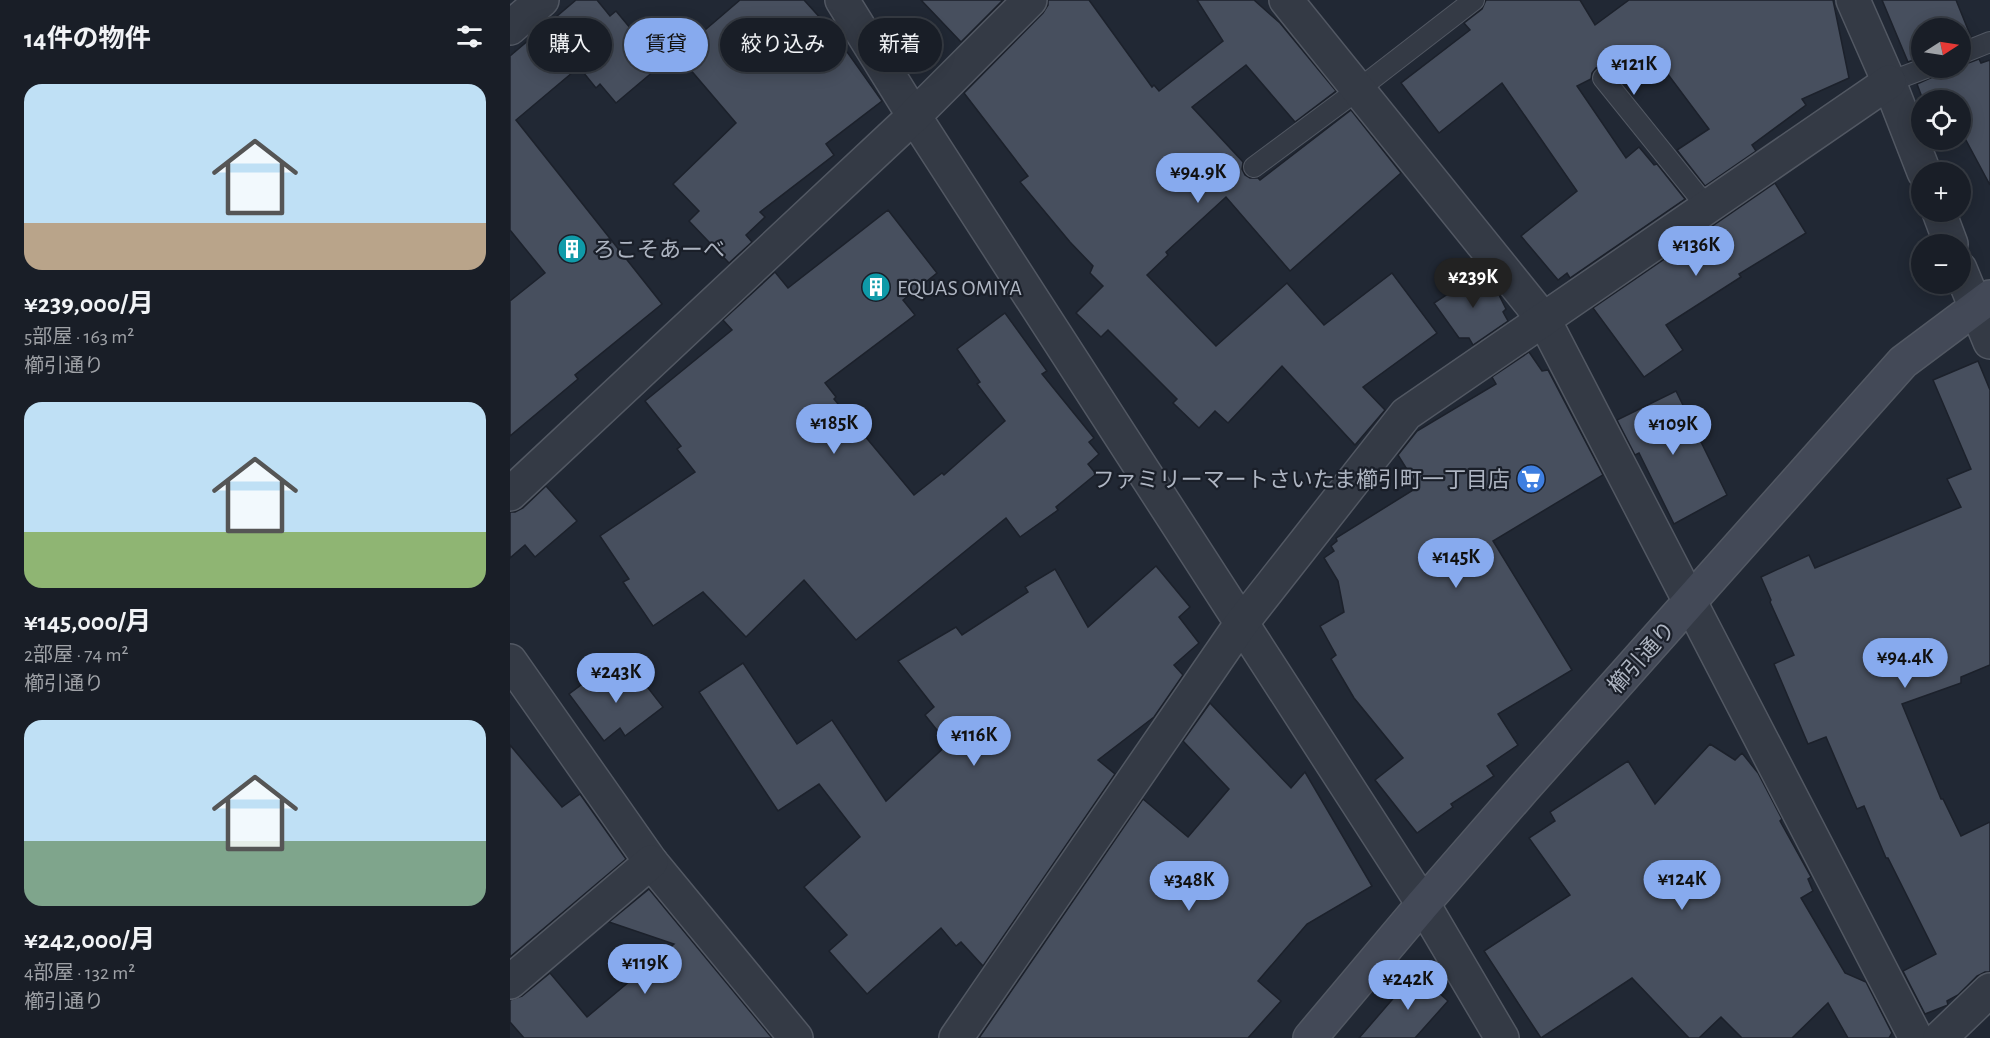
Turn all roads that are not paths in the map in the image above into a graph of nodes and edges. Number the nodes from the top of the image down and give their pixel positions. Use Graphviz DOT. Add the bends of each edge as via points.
graph roads {
  1 [pos="542,0"];
  2 [pos="842,0"];
  3 [pos="1030,0"];
  4 [pos="1286,0"];
  5 [pos="1474,0"];
  6 [pos="1853,0"];
  7 [pos="510,28"];
  8 [pos="1990,42"];
  9 [pos="1971,50"];
  10 [pos="1911,74"];
  11 [pos="1603,78"];
  12 [pos="1889,82"];
  13 [pos="1359,89"];
  14 [pos="914,116"];
  15 [pos="1919,162"];
  16 [pos="1254,167"];
  17 [pos="1707,207"];
  18 [pos="1971,285"];
  19 [pos="1983,302"];
  20 [pos="1544,320"];
  21 [pos="1990,342"];
  22 [pos="510,494"];
  23 [pos="1691,601"];
  24 [pos="1241,624"];
  25 [pos="515,681"];
  26 [pos="651,862"];
  27 [pos="1423,904"];
  28 [pos="510,982"];
  29 [pos="1990,990"];
  30 [pos="796,1038"];
  31 [pos="956,1038"];
  32 [pos="1310,1038"];
  33 [pos="1502,1038"];
  34 [pos="1916,1038"];
  35 [pos="1940,1038"];
  1 -- 7 [label="street"];
  2 -- 14 [label="street"];
  3 -- 14 [label="street"];
  4 -- 13 [label="street"];
  5 -- 13 [label="lane"];
  6 -- 12 [label="street"];
  8 -- 9 [label="lane"];
  10 -- 12 [label="lane"];
  11 -- 17 [label="lane"];
  12 -- 15 [label="street"];
  12 -- 17 [label="street"];
  13 -- 16 [label="lane"];
  13 -- 20 [label="street"];
  14 -- 22 [label="street"];
  14 -- 24 [label="street"];
  17 -- 20 [label="street"];
  18 -- 19 [label="street"];
  19 -- 21 [label="street"];
  19 -- 23 [label="street, 櫛引通り" via="1903,362"];
  20 -- 23 [label="street"];
  20 -- 24 [label="street" via="1406,414"];
  23 -- 27 [label="street, 櫛引通り"];
  23 -- 34 [label="street"];
  24 -- 27 [label="street"];
  24 -- 31 [label="street"];
  25 -- 26 [label="street"];
  26 -- 28 [label="street"];
  26 -- 30 [label="street"];
  27 -- 32 [label="street, 櫛引通り"];
  27 -- 33 [label="street"];
  29 -- 35 [label="street"];
}
